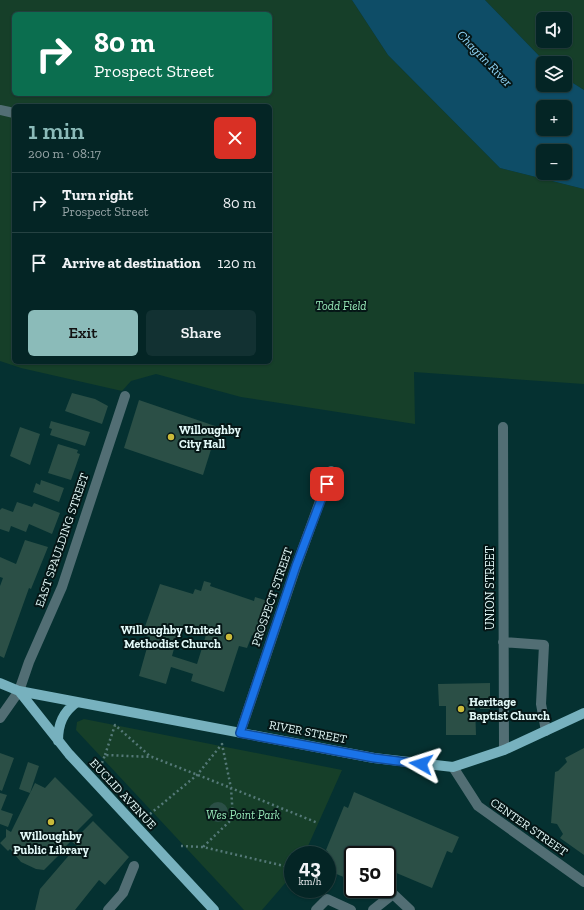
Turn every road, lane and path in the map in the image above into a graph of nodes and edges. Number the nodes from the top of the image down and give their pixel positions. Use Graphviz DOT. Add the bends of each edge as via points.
graph roads {
  1 [pos="0,110"];
  2 [pos="12,113"];
  3 [pos="125,396"];
  4 [pos="503,427"];
  5 [pos="331,472"];
  6 [pos="503,642"];
  7 [pos="0,683"];
  8 [pos="19,691"];
  9 [pos="77,702"];
  10 [pos="584,713"];
  11 [pos="0,718"];
  12 [pos="546,731"];
  13 [pos="240,733"];
  14 [pos="58,741"];
  15 [pos="504,750"];
  16 [pos="105,755"];
  17 [pos="152,757"];
  18 [pos="102,763"];
  19 [pos="453,767"];
  20 [pos="197,774"];
  21 [pos="231,788"];
  22 [pos="150,814"];
  23 [pos="318,823"];
  24 [pos="181,846"];
  25 [pos="203,848"];
  26 [pos="134,866"];
  27 [pos="284,866"];
  28 [pos="584,882"];
  29 [pos="108,910"];
  30 [pos="214,910"];
  31 [pos="316,910"];
  32 [pos="351,910"];
  33 [pos="373,910"];
  34 [pos="410,910"];
  1 -- 2 [label="street"];
  3 -- 8 [label="street, EAST SPAULDING STREET" via="62,587"];
  4 -- 6 [label="street, UNION STREET"];
  5 -- 13 [label="street, PROSPECT STREET" via="296,566"];
  6 -- 12 [label="street" via="544,645 541,704"];
  6 -- 15 [label="street, UNION STREET"];
  7 -- 8 [label="main road, RIVER STREET"];
  8 -- 9 [label="main road, RIVER STREET"];
  8 -- 11 [label="street, EAST SPAULDING STREET"];
  8 -- 14 [label="main road, EUCLID AVENUE"];
  9 -- 13 [label="main road, RIVER STREET"];
  9 -- 14 [label="main road" via="62,717 58,728"];
  10 -- 12 [label="main road, RIVER STREET"];
  12 -- 15 [label="main road, RIVER STREET"];
  13 -- 19 [label="main road, RIVER STREET" via="374,758"];
  14 -- 30 [label="main road, EUCLID AVENUE"];
  15 -- 19 [label="main road, RIVER STREET"];
  16 -- 17 [label="path"];
  16 -- 17 [label="path" via="115,725"];
  16 -- 18 [label="path"];
  17 -- 20 [label="path"];
  19 -- 28 [label="street, CENTER STREET" via="478,806"];
  20 -- 21 [label="path"];
  20 -- 21 [label="path" via="222,744"];
  20 -- 22 [label="path"];
  21 -- 23 [label="path"];
  21 -- 25 [label="path" via="233,818"];
  24 -- 25 [label="path"];
  25 -- 27 [label="path"];
  26 -- 29 [label="street" via="123,894"];
  31 -- 32 [label="street" via="327,899"];
  33 -- 34 [label="street" via="393,894"];
}
